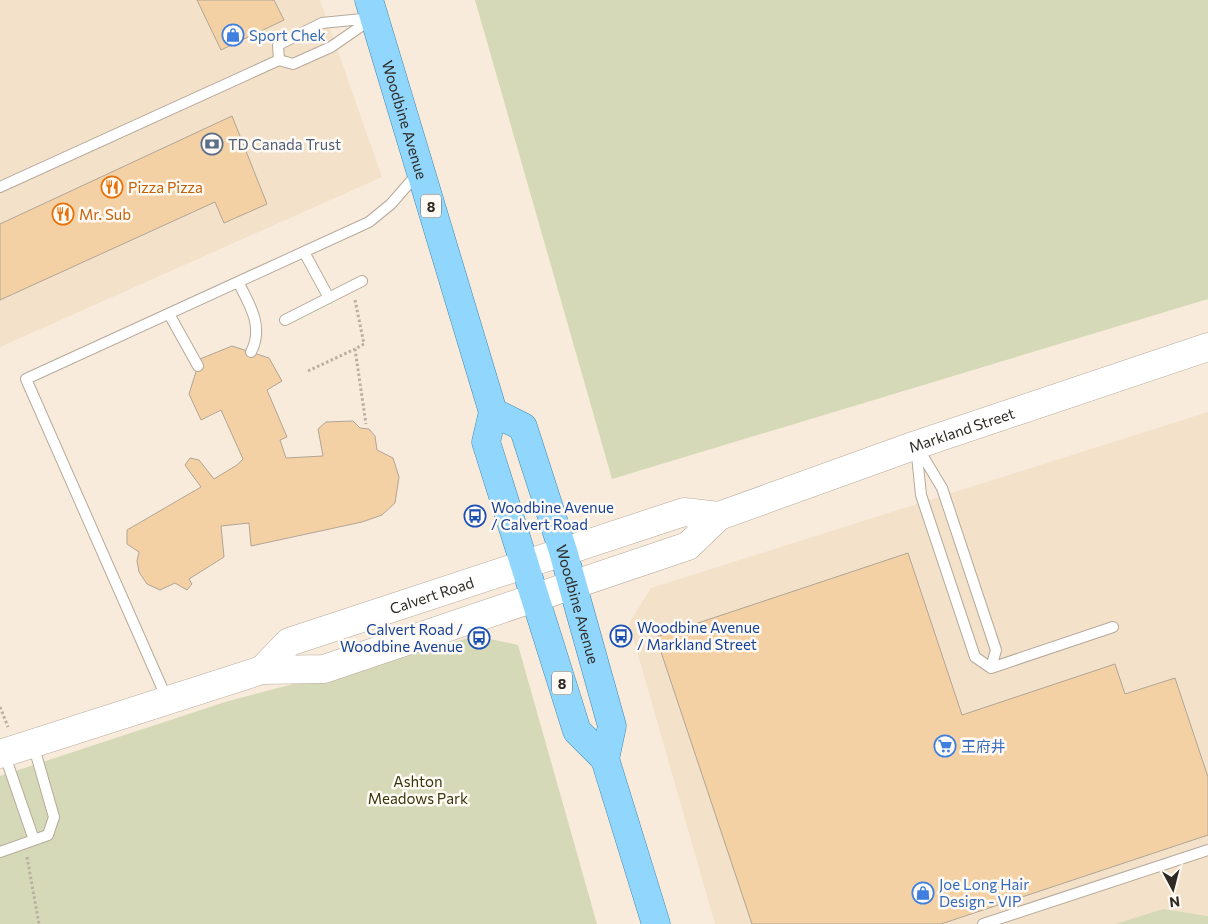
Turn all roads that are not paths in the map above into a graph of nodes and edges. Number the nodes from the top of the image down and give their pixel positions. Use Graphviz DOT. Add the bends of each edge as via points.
graph roads {
  1 [pos="372,9"];
  2 [pos="279,60"];
  3 [pos="420,171"];
  4 [pos="0,187"];
  5 [pos="304,252"];
  6 [pos="238,282"];
  7 [pos="358,284"];
  8 [pos="329,298"];
  9 [pos="169,314"];
  10 [pos="285,320"];
  11 [pos="1208,347"];
  12 [pos="251,352"];
  13 [pos="198,366"];
  14 [pos="493,412"];
  15 [pos="916,445"];
  16 [pos="719,516"];
  17 [pos="563,552"];
  18 [pos="526,564"];
  19 [pos="573,585"];
  20 [pos="536,597"];
  21 [pos="1113,627"];
  22 [pos="991,668"];
  23 [pos="262,670"];
  24 [pos="168,700"];
  25 [pos="33,743"];
  26 [pos="2,753"];
  27 [pos="606,758"];
  28 [pos="29,842"];
  29 [pos="1208,850"];
  30 [pos="0,852"];
  31 [pos="656,924"];
  32 [pos="983,924"];
  1 -- 2 [label="lane" via="331,47 293,64"];
  1 -- 2 [label="lane" via="322,23 278,45"];
  1 -- 3 [label="main road, Woodbine Avenue / 8"];
  2 -- 4 [label="lane"];
  3 -- 5 [label="lane" via="370,222"];
  3 -- 14 [label="main road, Woodbine Avenue / 8"];
  5 -- 6 [label="lane"];
  5 -- 8 [label="lane"];
  6 -- 9 [label="lane"];
  6 -- 12 [label="lane" via="256,320 256,344"];
  7 -- 8 [label="lane"];
  8 -- 10 [label="lane"];
  9 -- 13 [label="lane"];
  9 -- 24 [label="lane" via="26,379"];
  11 -- 15 [label="street, Markland Street"];
  14 -- 17 [label="main road, Woodbine Avenue" via="523,427"];
  14 -- 18 [label="main road, Woodbine Avenue / 8" via="486,442"];
  15 -- 16 [label="street, Markland Street"];
  15 -- 22 [label="lane" via="942,488 996,650"];
  15 -- 22 [label="lane" via="922,495 975,656"];
  16 -- 17 [label="street, Markland Street" via="684,512"];
  16 -- 19 [label="street, Markland Street" via="688,546"];
  17 -- 18 [label="street, Calvert Road"];
  17 -- 19 [label="main road, Woodbine Avenue"];
  18 -- 20 [label="main road, Woodbine Avenue / 8"];
  18 -- 23 [label="street, Calvert Road" via="288,642"];
  19 -- 20 [label="street, Markland Street"];
  19 -- 27 [label="main road, Woodbine Avenue" via="612,726"];
  20 -- 23 [label="street, Calvert Road" via="324,669"];
  20 -- 27 [label="main road, Woodbine Avenue / 8" via="577,732"];
  21 -- 22 [label="lane"];
  23 -- 24 [label="street, Calvert Road"];
  24 -- 25 [label="street, Calvert Road"];
  25 -- 26 [label="street, Calvert Road"];
  25 -- 28 [label="lane" via="54,816 48,835"];
  26 -- 28 [label="lane"];
  27 -- 31 [label="main road, Woodbine Avenue"];
  28 -- 30 [label="lane"];
  29 -- 32 [label="lane"];
}
